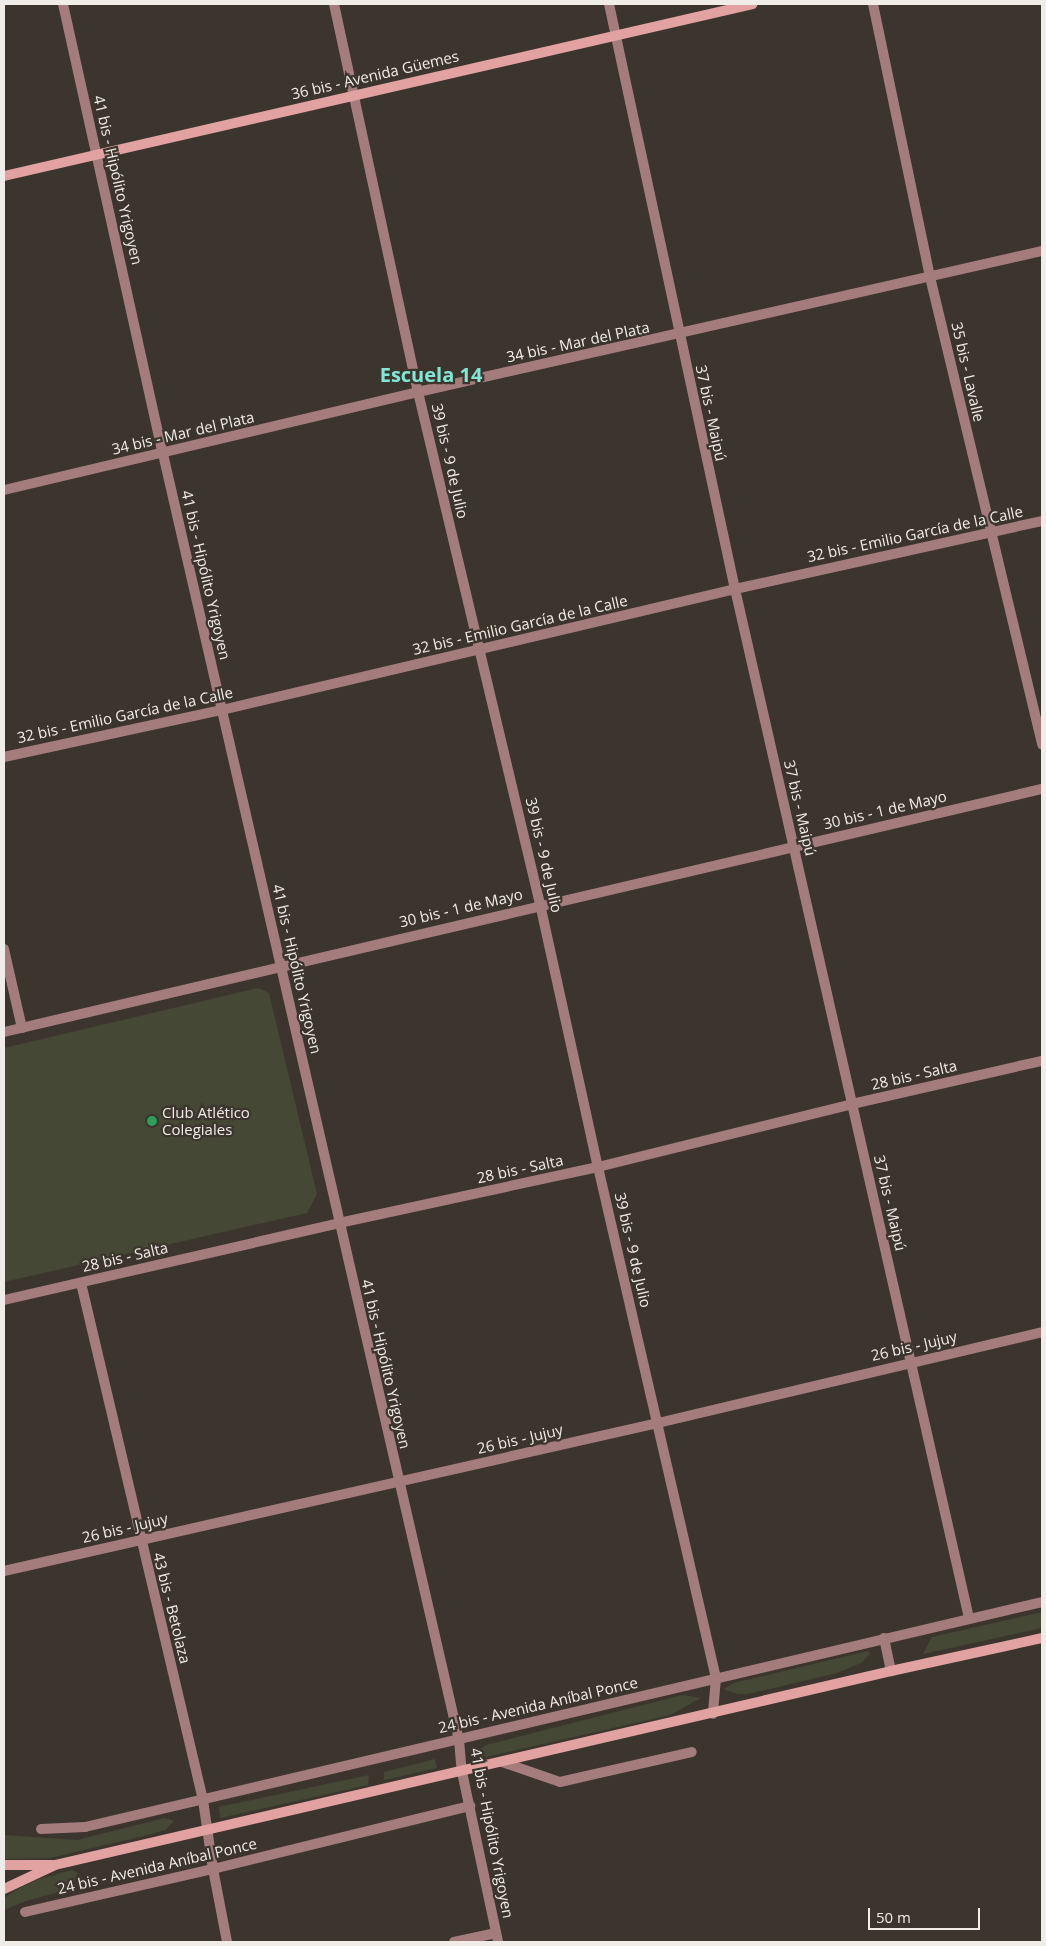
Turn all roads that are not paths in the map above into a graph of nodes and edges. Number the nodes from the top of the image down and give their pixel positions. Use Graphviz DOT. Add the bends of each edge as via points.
graph roads {
  1 [pos="63,4"];
  2 [pos="334,4"];
  3 [pos="609,4"];
  4 [pos="753,4"];
  5 [pos="873,4"];
  6 [pos="615,37"];
  7 [pos="355,95"];
  8 [pos="97,154"];
  9 [pos="4,176"];
  10 [pos="1042,251"];
  11 [pos="930,277"];
  12 [pos="678,335"];
  13 [pos="418,392"];
  14 [pos="163,454"];
  15 [pos="4,490"];
  16 [pos="1042,521"];
  17 [pos="990,534"];
  18 [pos="735,589"];
  19 [pos="479,650"];
  20 [pos="222,710"];
  21 [pos="1042,745"];
  22 [pos="4,757"];
  23 [pos="1042,789"];
  24 [pos="794,846"];
  25 [pos="540,904"];
  26 [pos="4,949"];
  27 [pos="281,966"];
  28 [pos="22,1028"];
  29 [pos="4,1032"];
  30 [pos="1042,1061"];
  31 [pos="852,1104"];
  32 [pos="598,1167"];
  33 [pos="338,1223"];
  34 [pos="81,1283"];
  35 [pos="4,1300"];
  36 [pos="1042,1332"];
  37 [pos="912,1361"];
  38 [pos="658,1423"];
  39 [pos="398,1483"];
  40 [pos="140,1540"];
  41 [pos="4,1571"];
  42 [pos="1042,1602"];
  43 [pos="969,1618"];
  44 [pos="884,1638"];
  45 [pos="1042,1638"];
  46 [pos="891,1671"];
  47 [pos="716,1678"];
  48 [pos="713,1714"];
  49 [pos="459,1740"];
  50 [pos="692,1752"];
  51 [pos="502,1762"];
  52 [pos="462,1772"];
  53 [pos="203,1800"];
  54 [pos="470,1806"];
  55 [pos="40,1829"];
  56 [pos="208,1829"];
  57 [pos="4,1865"];
  58 [pos="55,1865"];
  59 [pos="212,1869"];
  60 [pos="4,1889"];
  61 [pos="25,1912"];
  62 [pos="497,1938"];
  63 [pos="227,1942"];
  64 [pos="454,1942"];
  1 -- 8 [label="street, 41 bis - Hipólito Yrigoyen"];
  2 -- 7 [label="street, 39 bis - 9 de Julio"];
  3 -- 6 [label="street, 37 bis - Maipú"];
  4 -- 6 [label="main road, 36 bis - Avenida Güemes"];
  5 -- 11 [label="street, 35 bis - Lavalle"];
  6 -- 7 [label="main road, 36 bis - Avenida Güemes"];
  6 -- 12 [label="street, 37 bis - Maipú"];
  7 -- 8 [label="main road, 36 bis - Avenida Güemes"];
  7 -- 13 [label="street, 39 bis - 9 de Julio"];
  8 -- 9 [label="main road, 36 bis - Avenida Güemes"];
  8 -- 14 [label="street, 41 bis - Hipólito Yrigoyen"];
  10 -- 11 [label="street, 34 bis - Mar del Plata"];
  11 -- 12 [label="street, 34 bis - Mar del Plata"];
  11 -- 17 [label="street, 35 bis - Lavalle"];
  12 -- 13 [label="street, 34 bis - Mar del Plata"];
  12 -- 18 [label="street, 37 bis - Maipú"];
  13 -- 14 [label="street, 34 bis - Mar del Plata"];
  13 -- 19 [label="street, 39 bis - 9 de Julio"];
  14 -- 15 [label="street, 34 bis - Mar del Plata"];
  14 -- 20 [label="street, 41 bis - Hipólito Yrigoyen"];
  16 -- 17 [label="street, 32 bis - Emilio García de la Calle"];
  17 -- 18 [label="street, 32 bis - Emilio García de la Calle"];
  17 -- 21 [label="street, 35 bis - Lavalle"];
  18 -- 19 [label="street, 32 bis - Emilio García de la Calle"];
  18 -- 24 [label="street, 37 bis - Maipú"];
  19 -- 20 [label="street, 32 bis - Emilio García de la Calle"];
  19 -- 25 [label="street, 39 bis - 9 de Julio"];
  20 -- 22 [label="street, 32 bis - Emilio García de la Calle"];
  20 -- 27 [label="street, 41 bis - Hipólito Yrigoyen"];
  23 -- 24 [label="street, 30 bis - 1 de Mayo"];
  24 -- 25 [label="street, 30 bis - 1 de Mayo"];
  24 -- 31 [label="street, 37 bis - Maipú"];
  25 -- 27 [label="street, 30 bis - 1 de Mayo"];
  25 -- 32 [label="street, 39 bis - 9 de Julio"];
  26 -- 28 [label="street"];
  27 -- 28 [label="street, 30 bis - 1 de Mayo"];
  27 -- 33 [label="street, 41 bis - Hipólito Yrigoyen"];
  28 -- 29 [label="street, 30 bis - 1 de Mayo"];
  30 -- 31 [label="street, 28 bis - Salta"];
  31 -- 32 [label="street, 28 bis - Salta"];
  31 -- 37 [label="street, 37 bis - Maipú"];
  32 -- 33 [label="street, 28 bis - Salta"];
  32 -- 38 [label="street, 39 bis - 9 de Julio"];
  33 -- 34 [label="street, 28 bis - Salta"];
  33 -- 39 [label="street, 41 bis - Hipólito Yrigoyen"];
  34 -- 35 [label="street, 28 bis - Salta"];
  34 -- 40 [label="street, 43 bis - Betolaza"];
  36 -- 37 [label="street, 26 bis - Jujuy"];
  37 -- 38 [label="street, 26 bis - Jujuy"];
  37 -- 43 [label="street, 37 bis - Maipú"];
  38 -- 39 [label="street, 26 bis - Jujuy"];
  38 -- 47 [label="street, 39 bis - 9 de Julio"];
  39 -- 40 [label="street, 26 bis - Jujuy"];
  39 -- 49 [label="street, 41 bis - Hipólito Yrigoyen"];
  40 -- 41 [label="street, 26 bis - Jujuy"];
  40 -- 53 [label="street, 43 bis - Betolaza"];
  42 -- 43 [label="street, 24 bis - Avenida Aníbal Ponce"];
  43 -- 44 [label="street, 24 bis - Avenida Aníbal Ponce"];
  44 -- 46 [label="street"];
  44 -- 47 [label="street, 24 bis - Avenida Aníbal Ponce"];
  45 -- 46 [label="main road, 24 bis - Avenida Aníbal Ponce"];
  46 -- 48 [label="main road, 24 bis - Avenida Aníbal Ponce"];
  47 -- 48 [label="street, 39 bis - 9 de Julio"];
  47 -- 49 [label="street, 24 bis - Avenida Aníbal Ponce"];
  48 -- 51 [label="main road, 24 bis - Avenida Aníbal Ponce"];
  49 -- 52 [label="street, 41 bis - Hipólito Yrigoyen"];
  49 -- 53 [label="street, 24 bis - Avenida Aníbal Ponce"];
  50 -- 51 [label="street" via="560,1782"];
  51 -- 52 [label="main road, 24 bis - Avenida Aníbal Ponce"];
  52 -- 54 [label="street, 41 bis - Hipólito Yrigoyen"];
  52 -- 56 [label="main road, 24 bis - Avenida Aníbal Ponce"];
  53 -- 55 [label="street, 24 bis - Avenida Aníbal Ponce" via="85,1827"];
  53 -- 56 [label="street, 43 bis - Betolaza"];
  54 -- 59 [label="street, 24 bis - Avenida Aníbal Ponce"];
  54 -- 62 [label="street, 41 bis - Hipólito Yrigoyen"];
  56 -- 58 [label="main road, 24 bis - Avenida Aníbal Ponce"];
  56 -- 59 [label="street, 43 bis - Betolaza"];
  57 -- 58 [label="main road, 24 bis - Avenida Aníbal Ponce"];
  58 -- 60 [label="main road, 24 bis - Avenida Aníbal Ponce"];
  59 -- 61 [label="street, 24 bis - Avenida Aníbal Ponce"];
  59 -- 63 [label="street, 43 bis - Betolaza"];
  62 -- 64 [label="street"];
}
